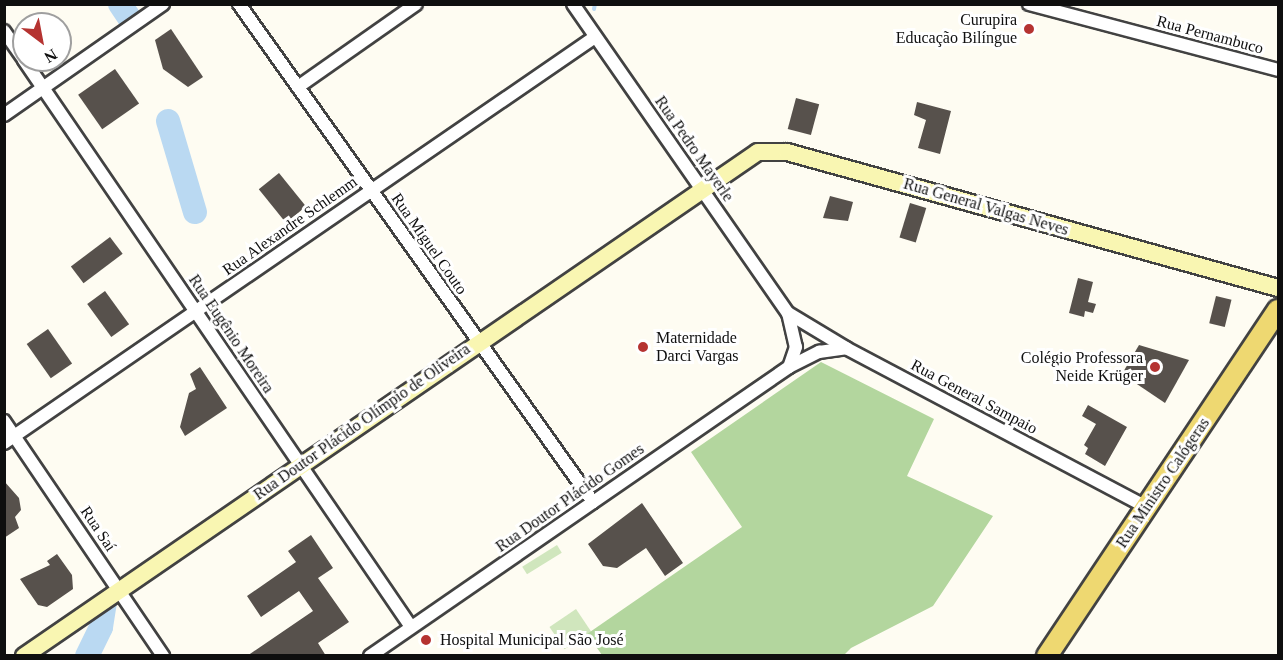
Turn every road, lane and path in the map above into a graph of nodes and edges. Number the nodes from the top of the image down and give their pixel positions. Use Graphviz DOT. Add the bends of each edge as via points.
graph roads {
  1 [pos="163,4"];
  2 [pos="239,4"];
  3 [pos="416,4"];
  4 [pos="573,4"];
  5 [pos="1029,4"];
  6 [pos="595,37"];
  7 [pos="1278,70"];
  8 [pos="32,72"];
  9 [pos="298,87"];
  10 [pos="43,88"];
  11 [pos="4,115"];
  12 [pos="701,188"];
  13 [pos="371,191"];
  14 [pos="1278,288"];
  15 [pos="1278,310"];
  16 [pos="196,311"];
  17 [pos="788,313"];
  18 [pos="479,342"];
  19 [pos="846,348"];
  20 [pos="789,367"];
  21 [pos="4,422"];
  22 [pos="10,440"];
  23 [pos="300,465"];
  24 [pos="593,502"];
  25 [pos="1146,507"];
  26 [pos="119,590"];
  27 [pos="411,627"];
  28 [pos="24,656"];
  29 [pos="163,656"];
  30 [pos="370,656"];
  31 [pos="1047,656"];
  1 -- 10 [label="street"];
  2 -- 9 [label="street, Rua Miguel Couto"];
  3 -- 9 [label="street"];
  4 -- 6 [label="street, Rua Pedro Mayerle"];
  5 -- 7 [label="street, Rua Pernambuco"];
  6 -- 12 [label="street, Rua Pedro Mayerle"];
  6 -- 13 [label="street, Rua Alexandre Schlemm"];
  8 -- 10 [label="street, Rua Eugênio Moreira"];
  9 -- 13 [label="street, Rua Miguel Couto"];
  10 -- 11 [label="street"];
  10 -- 16 [label="street, Rua Eugênio Moreira"];
  12 -- 14 [label="main road, Rua General Valgas Neves" via="749,156 777,150"];
  12 -- 17 [label="street, Rua Pedro Mayerle"];
  12 -- 18 [label="main road, Rua Doutor Plácido Olímpio de Oliveira"];
  13 -- 16 [label="street, Rua Alexandre Schlemm"];
  13 -- 18 [label="street, Rua Miguel Couto"];
  15 -- 25 [label="main road, Rua Ministro Calógeras"];
  16 -- 22 [label="street, Rua Alexandre Schlemm"];
  16 -- 23 [label="street, Rua Eugênio Moreira"];
  17 -- 19 [label="street, Rua General Sampaio"];
  17 -- 20 [label="street" via="796,347"];
  18 -- 23 [label="main road, Rua Doutor Plácido Olímpio de Oliveira"];
  18 -- 24 [label="street, Rua Miguel Couto"];
  19 -- 20 [label="street, Rua Doutor Plácido Gomes" via="819,352"];
  19 -- 25 [label="street, Rua General Sampaio"];
  20 -- 24 [label="street, Rua Doutor Plácido Gomes"];
  21 -- 22 [label="street, Rua Saí"];
  22 -- 26 [label="street, Rua Saí"];
  23 -- 26 [label="main road, Rua Doutor Plácido Olímpio de Oliveira"];
  23 -- 27 [label="street, Rua Eugênio Moreira"];
  24 -- 27 [label="street, Rua Doutor Plácido Gomes"];
  25 -- 31 [label="main road, Rua Ministro Calógeras"];
  26 -- 28 [label="main road, Rua Doutor Plácido Olímpio de Oliveira"];
  26 -- 29 [label="street, Rua Saí"];
  27 -- 30 [label="street, Rua Doutor Plácido Gomes"];
}
